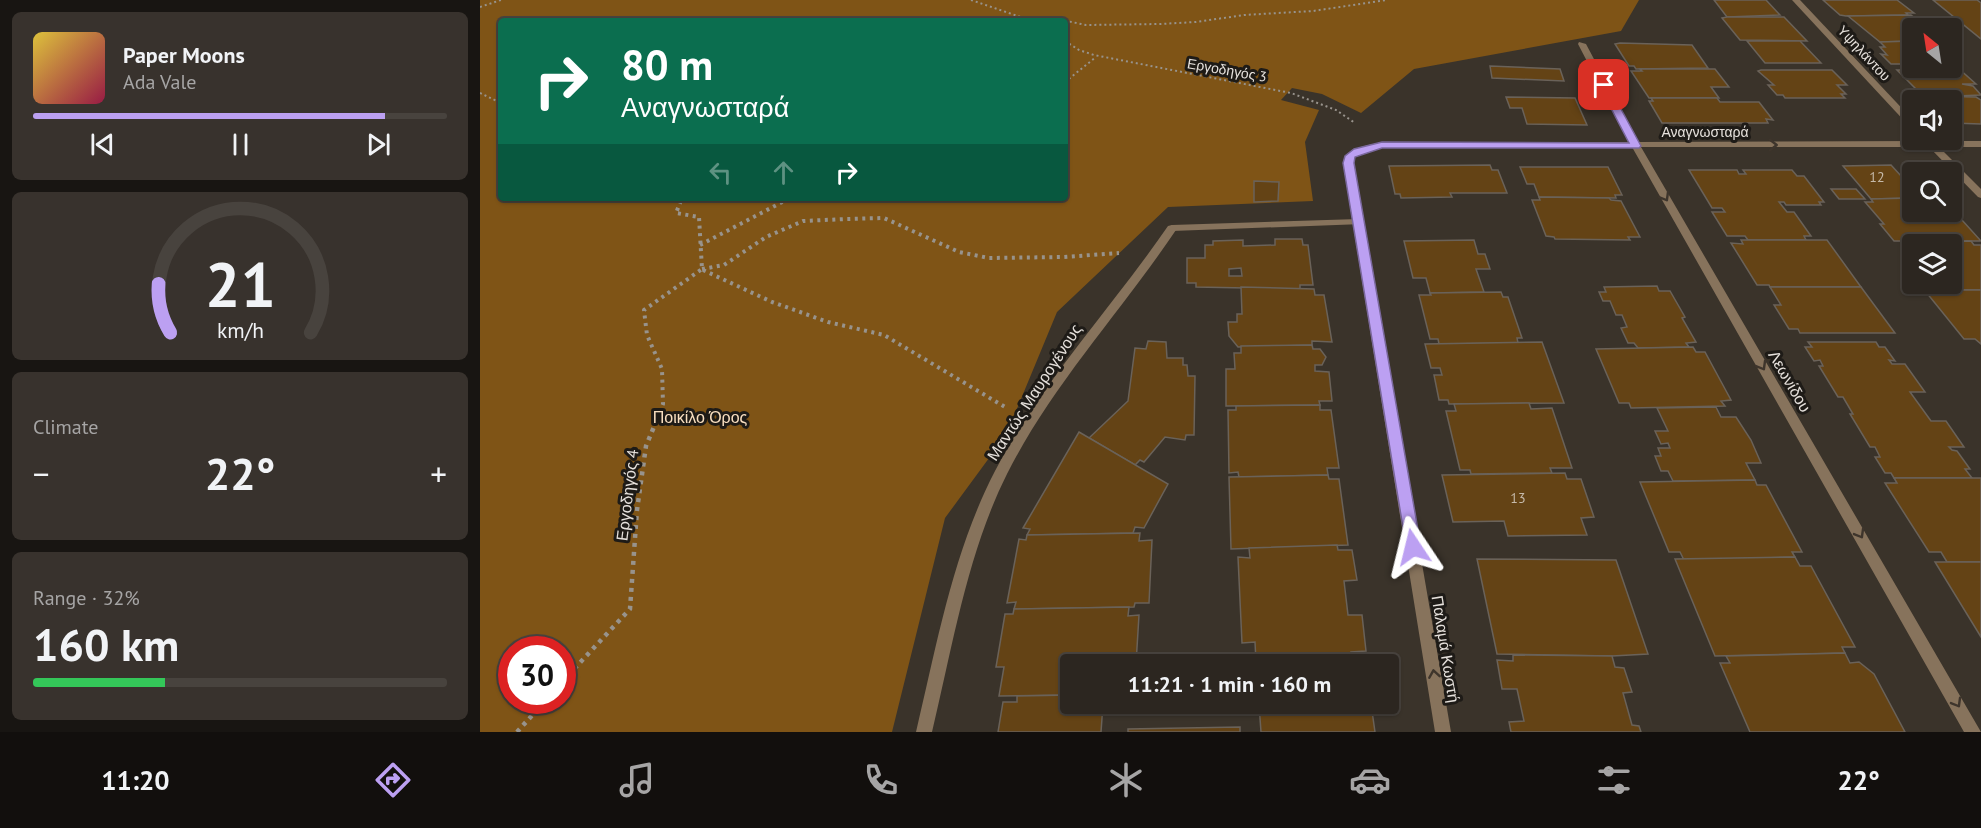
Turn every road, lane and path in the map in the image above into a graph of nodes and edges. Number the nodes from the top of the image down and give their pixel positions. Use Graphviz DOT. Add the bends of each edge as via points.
graph roads {
  1 [pos="501,0"];
  2 [pos="971,0"];
  3 [pos="1386,0"];
  4 [pos="1796,0"];
  5 [pos="480,7"];
  6 [pos="1025,18"];
  7 [pos="1068,21"];
  8 [pos="1068,43"];
  9 [pos="1582,44"];
  10 [pos="1096,57"];
  11 [pos="1068,80"];
  12 [pos="480,93"];
  13 [pos="498,102"];
  14 [pos="1902,113"];
  15 [pos="1902,142"];
  16 [pos="1962,143"];
  17 [pos="1981,144"];
  18 [pos="1636,146"];
  19 [pos="1937,150"];
  20 [pos="1358,151"];
  21 [pos="1981,195"];
  22 [pos="681,201"];
  23 [pos="784,201"];
  24 [pos="1359,222"];
  25 [pos="700,245"];
  26 [pos="1156,252"];
  27 [pos="702,269"];
  28 [pos="1030,423"];
  29 [pos="576,667"];
  30 [pos="533,714"];
  31 [pos="517,732"];
  32 [pos="924,732"];
  33 [pos="1443,732"];
  34 [pos="1974,732"];
  1 -- 5 [label="path"];
  2 -- 6 [label="path"];
  3 -- 7 [label="path" via="1196,22"];
  4 -- 14 [label="street, Υψηλάντου"];
  8 -- 10 [label="path, Εργοδηγός 3"];
  9 -- 18 [label="street, Λεωνίδου"];
  10 -- 11 [label="path"];
  10 -- 20 [label="path, Εργοδηγός 3" via="1249,83 1327,105 1355,122"];
  12 -- 13 [label="path"];
  18 -- 15 [label="street, Αναγνωσταρά, one-way"];
  16 -- 17 [label="street, Αναγνωσταρά"];
  18 -- 20 [label="street, Αναγνωσταρά" via="1382,145"];
  18 -- 34 [label="street, Λεωνίδου, one-way"];
  19 -- 21 [label="street"];
  20 -- 24 [label="street, Παλαμά Κωστή" via="1348,163"];
  22 -- 25 [label="path" via="676,213 699,217"];
  23 -- 25 [label="path"];
  24 -- 26 [label="street, Μαντώς Μαυρογένους" via="1172,228"];
  33 -- 24 [label="street, Παλαμά Κωστή, one-way"];
  25 -- 27 [label="path"];
  26 -- 27 [label="path" via="988,258 959,252 884,218 846,219 803,221 766,237 724,265"];
  26 -- 28 [label="street, Μαντώς Μαυρογένους" via="1088,338"];
  27 -- 28 [label="path" via="772,302 828,322 884,335"];
  27 -- 29 [label="path, Εργοδηγός 4" via="644,310 647,335 662,369 663,404 646,446 630,609"];
  28 -- 32 [label="street, Μαντώς Μαυρογένους" via="1000,474 976,527"];
  30 -- 31 [label="path"];
}
